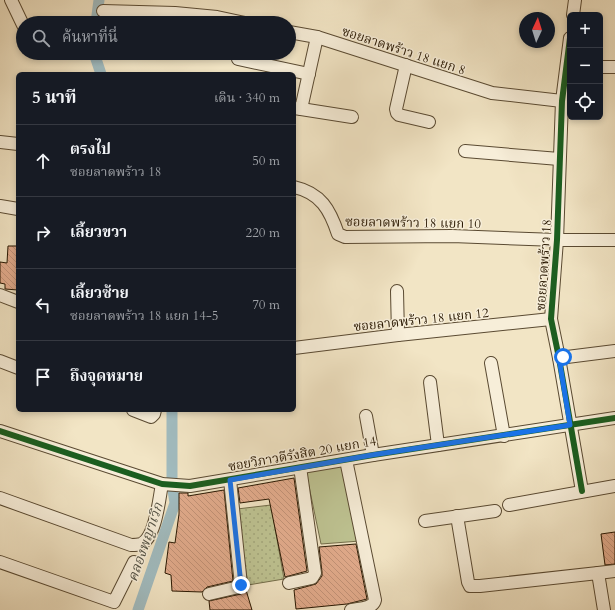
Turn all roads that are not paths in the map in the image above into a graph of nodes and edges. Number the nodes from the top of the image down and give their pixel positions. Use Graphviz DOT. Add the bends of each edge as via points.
graph roads {
  1 [pos="11,0"];
  2 [pos="575,0"];
  3 [pos="103,11"];
  4 [pos="573,12"];
  5 [pos="18,16"];
  6 [pos="205,16"];
  7 [pos="296,33"];
  8 [pos="317,37"];
  9 [pos="569,48"];
  10 [pos="243,60"];
  11 [pos="406,65"];
  12 [pos="603,67"];
  13 [pos="615,67"];
  14 [pos="309,74"];
  15 [pos="562,101"];
  16 [pos="298,109"];
  17 [pos="352,117"];
  18 [pos="429,122"];
  19 [pos="0,142"];
  20 [pos="16,144"];
  21 [pos="465,151"];
  22 [pos="559,159"];
  23 [pos="296,188"];
  24 [pos="0,206"];
  25 [pos="16,209"];
  26 [pos="556,240"];
  27 [pos="615,240"];
  28 [pos="397,291"];
  29 [pos="0,295"];
  30 [pos="16,301"];
  31 [pos="551,319"];
  32 [pos="398,335"];
  33 [pos="296,348"];
  34 [pos="615,351"];
  35 [pos="559,358"];
  36 [pos="0,361"];
  37 [pos="492,363"];
  38 [pos="16,367"];
  39 [pos="430,382"];
  40 [pos="138,412"];
  41 [pos="154,412"];
  42 [pos="366,416"];
  43 [pos="615,418"];
  44 [pos="570,425"];
  45 [pos="0,431"];
  46 [pos="504,436"];
  47 [pos="438,445"];
  48 [pos="372,455"];
  49 [pos="346,460"];
  50 [pos="300,467"];
  51 [pos="230,480"];
  52 [pos="162,484"];
  53 [pos="615,486"];
  54 [pos="582,491"];
  55 [pos="0,498"];
  56 [pos="509,505"];
  57 [pos="494,511"];
  58 [pos="457,516"];
  59 [pos="425,521"];
  60 [pos="0,562"];
  61 [pos="134,562"];
  62 [pos="615,571"];
  63 [pos="598,573"];
  64 [pos="289,584"];
  65 [pos="209,594"];
  66 [pos="351,610"];
  67 [pos="604,610"];
  1 -- 5 [label="street"];
  2 -- 4 [label="street"];
  3 -- 6 [label="street"];
  7 -- 8 [label="street, ซอยลาดพร้าว 18 แยก 8"];
  8 -- 11 [label="street, ซอยลาดพร้าว 18 แยก 8"];
  8 -- 14 [label="street"];
  9 -- 15 [label="street, ซอยลาดพร้าว 18"];
  10 -- 14 [label="street"];
  11 -- 15 [label="street, ซอยลาดพร้าว 18 แยก 8" via="492,93"];
  11 -- 18 [label="street" via="397,113"];
  12 -- 13 [label="street"];
  14 -- 16 [label="street"];
  15 -- 22 [label="street, ซอยลาดพร้าว 18"];
  16 -- 17 [label="street"];
  19 -- 20 [label="street"];
  21 -- 22 [label="street"];
  22 -- 26 [label="street, ซอยลาดพร้าว 18"];
  23 -- 26 [label="street, ซอยลาดพร้าว 18 แยก 10" via="324,203 340,236 452,236"];
  24 -- 25 [label="street"];
  26 -- 27 [label="street"];
  26 -- 31 [label="street, ซอยลาดพร้าว 18"];
  28 -- 32 [label="street"];
  29 -- 30 [label="street"];
  31 -- 32 [label="street, ซอยลาดพร้าว 18 แยก 12"];
  31 -- 35 [label="street, ซอยลาดพร้าว 18"];
  32 -- 33 [label="street, ซอยลาดพร้าว 18 แยก 12"];
  34 -- 35 [label="street"];
  35 -- 44 [label="street, ซอยลาดพร้าว 18"];
  36 -- 38 [label="street"];
  37 -- 46 [label="street"];
  39 -- 47 [label="street"];
  40 -- 41 [label="street" via="151,417"];
  42 -- 48 [label="street"];
  43 -- 44 [label="street, ซอยวิภาวดีรังสิต 20 แยก 14"];
  44 -- 46 [label="street, ซอยวิภาวดีรังสิต 20 แยก 14"];
  44 -- 54 [label="street, ซอยลาดพร้าว 18"];
  45 -- 52 [label="street, ซอยวิภาวดีรังสิต 20 แยก 14"];
  46 -- 47 [label="street, ซอยวิภาวดีรังสิต 20 แยก 14"];
  47 -- 48 [label="street, ซอยวิภาวดีรังสิต 20 แยก 14"];
  48 -- 49 [label="street, ซอยวิภาวดีรังสิต 20 แยก 14"];
  49 -- 50 [label="street, ซอยวิภาวดีรังสิต 20 แยก 14"];
  49 -- 66 [label="street" via="375,600 370,606"];
  50 -- 51 [label="street, ซอยวิภาวดีรังสิต 20 แยก 14"];
  50 -- 64 [label="street" via="315,573 312,578"];
  51 -- 52 [label="street, ซอยวิภาวดีรังสิต 20 แยก 14" via="190,486"];
  51 -- 65 [label="street" via="241,585"];
  52 -- 55 [label="street" via="152,529 145,541 137,545"];
  53 -- 54 [label="street"];
  54 -- 56 [label="street"];
  57 -- 58 [label="street"];
  58 -- 59 [label="street"];
  58 -- 63 [label="street" via="470,586"];
  60 -- 61 [label="street" via="114,602"];
  62 -- 63 [label="street"];
  63 -- 67 [label="street"];
}
